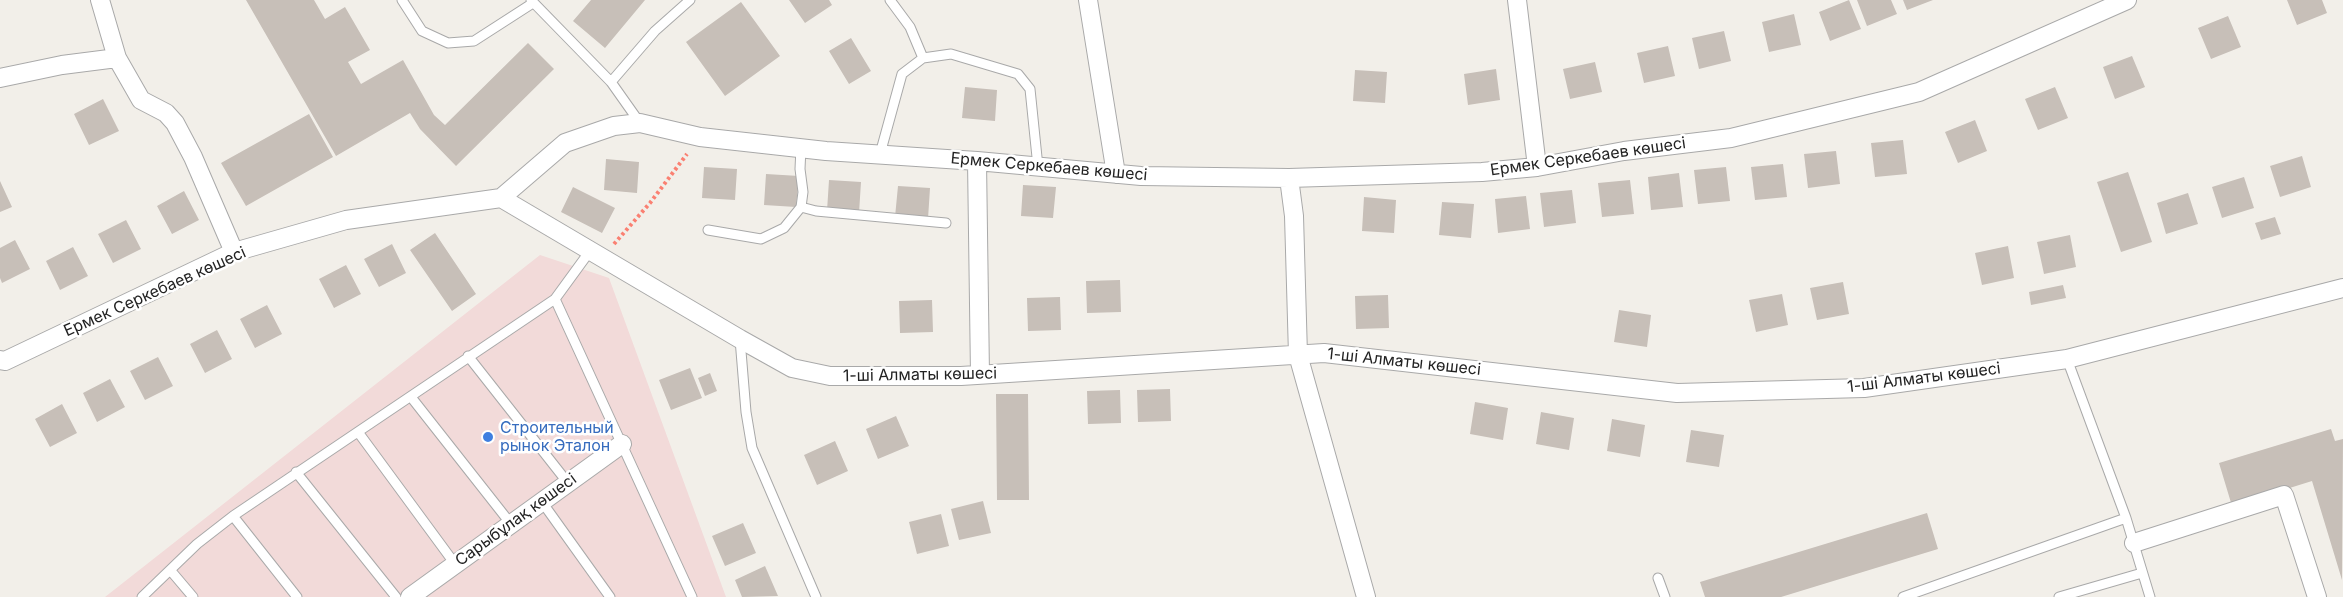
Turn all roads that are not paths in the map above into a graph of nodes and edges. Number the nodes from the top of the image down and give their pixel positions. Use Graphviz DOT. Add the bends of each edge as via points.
graph roads {
  1 [pos="100,0"];
  2 [pos="402,0"];
  3 [pos="690,0"];
  4 [pos="890,0"];
  5 [pos="1088,0"];
  6 [pos="1517,0"];
  7 [pos="2127,0"];
  8 [pos="532,1"];
  9 [pos="117,58"];
  10 [pos="923,58"];
  11 [pos="0,78"];
  12 [pos="611,82"];
  13 [pos="640,123"];
  14 [pos="801,147"];
  15 [pos="880,154"];
  16 [pos="977,161"];
  17 [pos="1038,167"];
  18 [pos="1537,167"];
  19 [pos="1116,174"];
  20 [pos="1289,178"];
  21 [pos="501,198"];
  22 [pos="801,207"];
  23 [pos="946,223"];
  24 [pos="708,230"];
  25 [pos="234,252"];
  26 [pos="596,255"];
  27 [pos="2343,288"];
  28 [pos="555,299"];
  29 [pos="740,339"];
  30 [pos="1298,355"];
  31 [pos="468,356"];
  32 [pos="2067,359"];
  33 [pos="0,360"];
  34 [pos="980,375"];
  35 [pos="411,398"];
  36 [pos="358,432"];
  37 [pos="622,444"];
  38 [pos="296,472"];
  39 [pos="568,483"];
  40 [pos="542,502"];
  41 [pos="233,516"];
  42 [pos="2126,518"];
  43 [pos="511,524"];
  44 [pos="2134,543"];
  45 [pos="455,564"];
  46 [pos="171,571"];
  47 [pos="2142,573"];
  48 [pos="1658,578"];
  49 [pos="142,597"];
  50 [pos="193,597"];
  51 [pos="297,597"];
  52 [pos="396,597"];
  53 [pos="410,597"];
  54 [pos="610,597"];
  55 [pos="692,597"];
  56 [pos="816,597"];
  57 [pos="1366,597"];
  58 [pos="1665,597"];
  59 [pos="1903,597"];
  60 [pos="2059,597"];
  61 [pos="2150,597"];
  62 [pos="2317,597"];
  1 -- 9 [label="street"];
  2 -- 8 [label="lane" via="422,31 448,43 474,41"];
  3 -- 12 [label="lane" via="655,31"];
  4 -- 10 [label="lane" via="910,27"];
  5 -- 19 [label="street"];
  6 -- 18 [label="street"];
  7 -- 18 [label="street, Ермек Серкебаев көшесі" via="1919,92 1731,138"];
  8 -- 12 [label="lane"];
  9 -- 11 [label="street"];
  9 -- 25 [label="street" via="141,100 166,113 175,123"];
  10 -- 15 [label="lane" via="902,74"];
  10 -- 17 [label="lane" via="951,54 1018,74 1030,89"];
  12 -- 13 [label="lane"];
  13 -- 14 [label="street, Ермек Серкебаев көшесі" via="700,137"];
  13 -- 21 [label="street, Ермек Серкебаев көшесі" via="614,126 565,143"];
  14 -- 15 [label="street, Ермек Серкебаев көшесі"];
  14 -- 22 [label="lane"];
  15 -- 16 [label="street, Ермек Серкебаев көшесі"];
  16 -- 17 [label="street, Ермек Серкебаев көшесі"];
  16 -- 34 [label="street"];
  17 -- 19 [label="street, Ермек Серкебаев көшесі"];
  18 -- 20 [label="street, Ермек Серкебаев көшесі"];
  19 -- 20 [label="street, Ермек Серкебаев көшесі"];
  20 -- 30 [label="street" via="1294,216"];
  21 -- 25 [label="street, Ермек Серкебаев көшесі" via="346,220"];
  21 -- 26 [label="street, 1-ші Алматы көшесі"];
  22 -- 23 [label="lane"];
  22 -- 24 [label="lane" via="784,228 761,239"];
  25 -- 33 [label="street, Ермек Серкебаев көшесі" via="5,361"];
  26 -- 28 [label="lane"];
  26 -- 29 [label="street, 1-ші Алматы көшесі"];
  27 -- 32 [label="street, 1-ші Алматы көшесі"];
  28 -- 31 [label="lane"];
  28 -- 37 [label="lane"];
  29 -- 34 [label="street, 1-ші Алматы көшесі" via="792,368 830,376"];
  29 -- 56 [label="lane" via="753,448"];
  30 -- 32 [label="street, 1-ші Алматы көшесі" via="1324,352 1677,393 1864,388"];
  30 -- 34 [label="street, 1-ші Алматы көшесі"];
  30 -- 57 [label="street"];
  31 -- 35 [label="lane"];
  31 -- 39 [label="lane"];
  32 -- 42 [label="lane"];
  35 -- 36 [label="lane"];
  35 -- 43 [label="lane"];
  36 -- 38 [label="lane"];
  36 -- 45 [label="lane"];
  37 -- 39 [label="street, Сарыбұлақ көшесі"];
  37 -- 55 [label="lane"];
  38 -- 41 [label="lane"];
  38 -- 52 [label="lane"];
  39 -- 40 [label="street, Сарыбұлақ көшесі"];
  40 -- 43 [label="street, Сарыбұлақ көшесі"];
  40 -- 54 [label="lane"];
  41 -- 46 [label="lane"];
  41 -- 51 [label="lane"];
  42 -- 44 [label="lane"];
  42 -- 59 [label="lane"];
  43 -- 45 [label="street, Сарыбұлақ көшесі"];
  44 -- 47 [label="lane"];
  44 -- 62 [label="street" via="2284,495"];
  45 -- 53 [label="street, Сарыбұлақ көшесі"];
  46 -- 49 [label="lane"];
  46 -- 50 [label="lane"];
  47 -- 60 [label="lane"];
  47 -- 61 [label="lane"];
  48 -- 58 [label="lane"];
}
